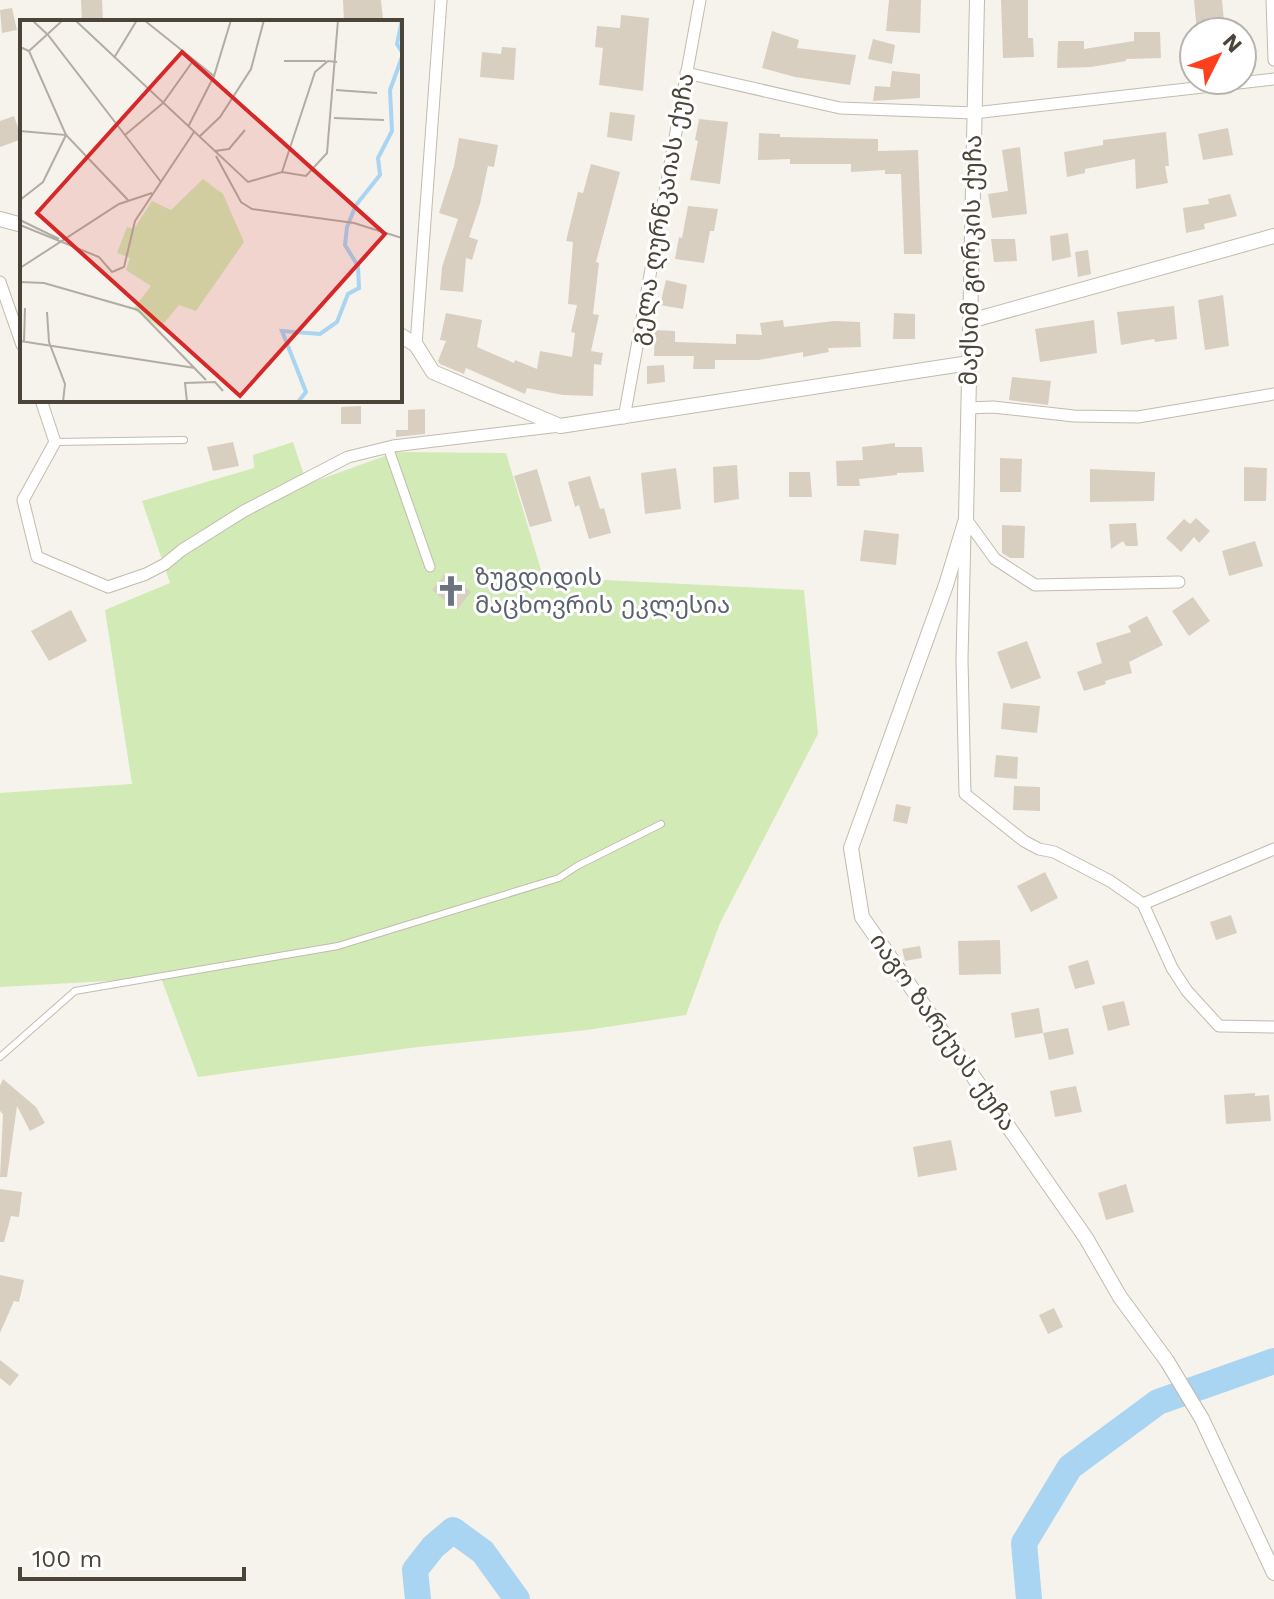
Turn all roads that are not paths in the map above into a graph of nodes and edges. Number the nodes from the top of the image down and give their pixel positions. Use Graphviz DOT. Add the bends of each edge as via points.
graph roads {
  1 [pos="441,0"];
  2 [pos="700,0"];
  3 [pos="977,0"];
  4 [pos="1272,0"];
  5 [pos="1274,60"];
  6 [pos="686,73"];
  7 [pos="1274,79"];
  8 [pos="974,113"];
  9 [pos="0,219"];
  10 [pos="20,224"];
  11 [pos="1274,236"];
  12 [pos="0,282"];
  13 [pos="970,321"];
  14 [pos="402,336"];
  15 [pos="20,339"];
  16 [pos="416,345"];
  17 [pos="969,363"];
  18 [pos="1274,394"];
  19 [pos="42,402"];
  20 [pos="968,408"];
  21 [pos="624,418"];
  22 [pos="560,426"];
  23 [pos="184,440"];
  24 [pos="55,442"];
  25 [pos="388,447"];
  26 [pos="966,519"];
  27 [pos="430,567"];
  28 [pos="1179,582"];
  29 [pos="661,824"];
  30 [pos="1274,849"];
  31 [pos="1143,904"];
  32 [pos="1274,1027"];
  33 [pos="0,1057"];
  34 [pos="1274,1573"];
  1 -- 16 [label="street"];
  2 -- 6 [label="street, გელა ღურწკაიას ქუჩა"];
  3 -- 8 [label="street, მაქსიმ გორკის ქუჩა"];
  4 -- 5 [label="street"];
  6 -- 8 [label="street" via="840,108"];
  6 -- 21 [label="street, გელა ღურწკაიას ქუჩა"];
  7 -- 8 [label="street"];
  8 -- 13 [label="street, მაქსიმ გორკის ქუჩა"];
  9 -- 10 [label="street"];
  11 -- 13 [label="street"];
  12 -- 15 [label="street"];
  13 -- 17 [label="street, მაქსიმ გორკის ქუჩა"];
  14 -- 16 [label="street"];
  16 -- 22 [label="street" via="433,372"];
  17 -- 20 [label="street, მაქსიმ გორკის ქუჩა"];
  17 -- 21 [label="street"];
  18 -- 20 [label="street" via="1138,417"];
  19 -- 24 [label="street"];
  20 -- 26 [label="street, მაქსიმ გორკის ქუჩა"];
  21 -- 22 [label="street"];
  22 -- 25 [label="street"];
  23 -- 24 [label="lane"];
  24 -- 25 [label="street" via="23,500 37,557 108,587 165,564 244,511 348,457"];
  25 -- 27 [label="street"];
  26 -- 28 [label="street" via="995,559 1035,585"];
  26 -- 31 [label="street" via="965,794 1024,841 1110,881"];
  26 -- 34 [label="street, იაგო ზარქუას ქუჩა" via="851,848 862,917 1167,1361 1202,1419"];
  29 -- 33 [label="lane" via="559,878 338,946 75,991"];
  30 -- 31 [label="street"];
  31 -- 32 [label="street" via="1179,980 1219,1026"];
}
